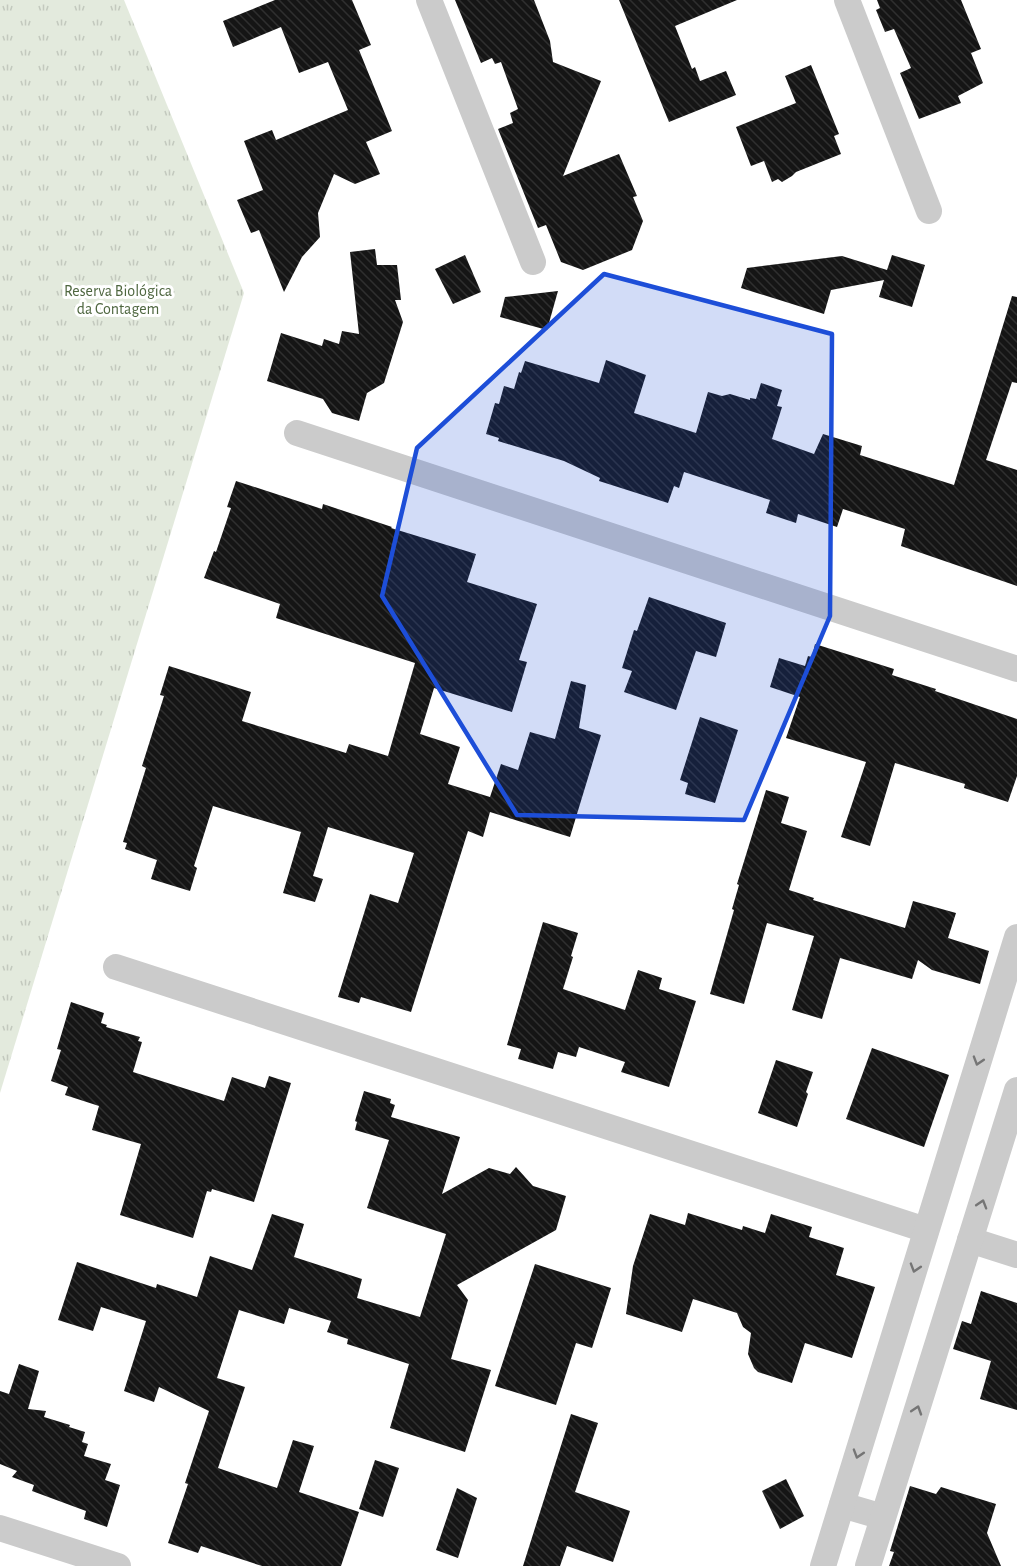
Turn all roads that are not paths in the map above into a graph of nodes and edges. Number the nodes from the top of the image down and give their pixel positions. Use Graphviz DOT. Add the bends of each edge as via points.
graph roads {
  1 [pos="429,0"];
  2 [pos="847,0"];
  3 [pos="929,211"];
  4 [pos="533,262"];
  5 [pos="297,433"];
  6 [pos="1017,669"];
  7 [pos="1017,937"];
  8 [pos="117,967"];
  9 [pos="1006,1003"];
  10 [pos="1017,1090"];
  11 [pos="926,1230"];
  12 [pos="970,1240"];
  13 [pos="1017,1255"];
  14 [pos="842,1505"];
  15 [pos="883,1517"];
  16 [pos="0,1528"];
  17 [pos="118,1566"];
  18 [pos="823,1566"];
  19 [pos="868,1566"];
  1 -- 4 [label="street"];
  2 -- 3 [label="street"];
  5 -- 6 [label="street"];
  7 -- 9 [label="street"];
  8 -- 11 [label="street"];
  9 -- 11 [label="street, one-way"];
  12 -- 10 [label="street, one-way"];
  11 -- 14 [label="street, one-way"];
  12 -- 13 [label="street"];
  15 -- 12 [label="street, one-way"];
  14 -- 15 [label="street"];
  14 -- 18 [label="street"];
  15 -- 19 [label="street"];
  16 -- 17 [label="street"];
}
